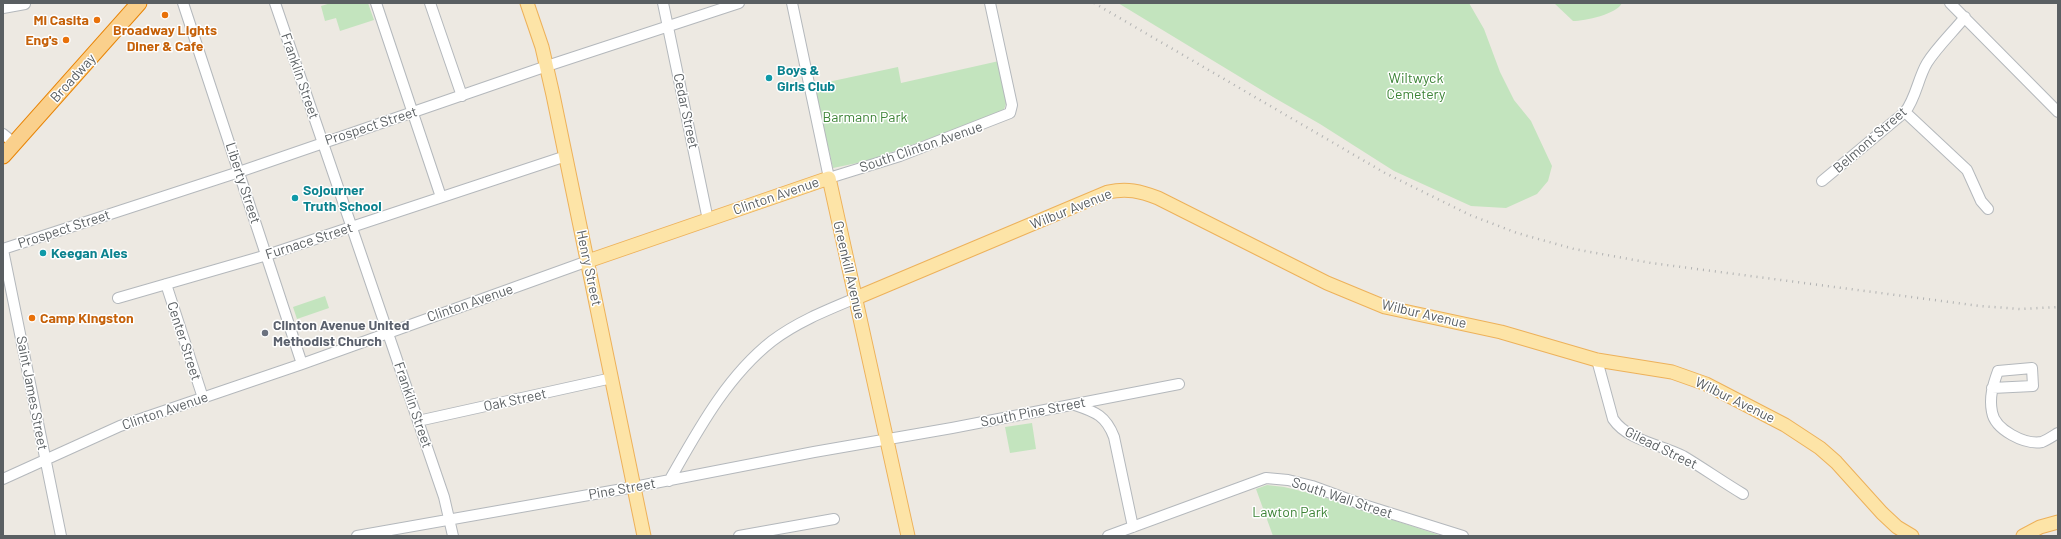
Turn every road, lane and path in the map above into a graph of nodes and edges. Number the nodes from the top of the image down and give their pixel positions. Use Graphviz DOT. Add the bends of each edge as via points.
graph roads {
  1 [pos="139,3"];
  2 [pos="183,3"];
  3 [pos="275,3"];
  4 [pos="376,3"];
  5 [pos="430,3"];
  6 [pos="527,3"];
  7 [pos="663,3"];
  8 [pos="739,3"];
  9 [pos="792,3"];
  10 [pos="990,3"];
  11 [pos="1950,3"];
  12 [pos="25,4"];
  13 [pos="3,8"];
  14 [pos="1965,17"];
  15 [pos="668,27"];
  16 [pos="547,66"];
  17 [pos="462,96"];
  18 [pos="1905,112"];
  19 [pos="2058,112"];
  20 [pos="412,113"];
  21 [pos="323,142"];
  22 [pos="6,148"];
  23 [pos="566,156"];
  24 [pos="239,172"];
  25 [pos="829,178"];
  26 [pos="1822,181"];
  27 [pos="441,197"];
  28 [pos="1988,209"];
  29 [pos="708,220"];
  30 [pos="352,227"];
  31 [pos="3,249"];
  32 [pos="267,255"];
  33 [pos="588,261"];
  34 [pos="166,284"];
  35 [pos="118,298"];
  36 [pos="856,298"];
  37 [pos="388,332"];
  38 [pos="1597,360"];
  39 [pos="302,364"];
  40 [pos="612,378"];
  41 [pos="1179,384"];
  42 [pos="1992,388"];
  43 [pos="203,398"];
  44 [pos="1073,404"];
  45 [pos="418,421"];
  46 [pos="2058,433"];
  47 [pos="886,439"];
  48 [pos="45,459"];
  49 [pos="3,479"];
  50 [pos="669,480"];
  51 [pos="634,487"];
  52 [pos="1743,494"];
  53 [pos="449,519"];
  54 [pos="834,519"];
  55 [pos="2058,522"];
  56 [pos="1133,527"];
  57 [pos="61,536"];
  58 [pos="357,536"];
  59 [pos="453,536"];
  60 [pos="644,536"];
  61 [pos="739,536"];
  62 [pos="908,536"];
  63 [pos="1108,536"];
  64 [pos="1463,536"];
  65 [pos="1912,536"];
  66 [pos="2022,536"];
  1 -- 22 [label="highway, Broadway"];
  2 -- 24 [label="street, Liberty Street"];
  3 -- 21 [label="street, Franklin Street"];
  4 -- 20 [label="street"];
  5 -- 17 [label="street"];
  6 -- 16 [label="main road, Henry Street"];
  7 -- 15 [label="street, Cedar Street"];
  8 -- 15 [label="street, Prospect Street"];
  9 -- 25 [label="street, Greenkill Avenue"];
  10 -- 25 [label="street, South Clinton Avenue" via="1012,105 1010,113 900,156"];
  11 -- 14 [label="street"];
  12 -- 13 [label="street"];
  14 -- 18 [label="street, Belmont Street" via="1928,62 1910,106"];
  14 -- 19 [label="street" via="2008,64"];
  15 -- 16 [label="street, Prospect Street"];
  15 -- 29 [label="street, Cedar Street"];
  16 -- 17 [label="street, Prospect Street"];
  16 -- 23 [label="main road, Henry Street"];
  17 -- 20 [label="street, Prospect Street"];
  18 -- 26 [label="street, Belmont Street"];
  18 -- 28 [label="street" via="1967,170 1981,201"];
  20 -- 21 [label="street, Prospect Street"];
  20 -- 27 [label="street"];
  21 -- 24 [label="street, Prospect Street"];
  21 -- 30 [label="street, Franklin Street"];
  23 -- 27 [label="street, Furnace Street"];
  23 -- 33 [label="main road, Henry Street"];
  24 -- 31 [label="street, Prospect Street"];
  24 -- 32 [label="street, Liberty Street"];
  25 -- 29 [label="main road, Clinton Avenue"];
  25 -- 36 [label="main road, Greenkill Avenue"];
  27 -- 30 [label="street, Furnace Street"];
  29 -- 33 [label="main road, Clinton Avenue"];
  30 -- 32 [label="street, Furnace Street"];
  30 -- 37 [label="street, Franklin Street"];
  31 -- 48 [label="street, Saint James Street"];
  32 -- 34 [label="street, Furnace Street"];
  32 -- 39 [label="street, Liberty Street"];
  33 -- 37 [label="street, Clinton Avenue"];
  33 -- 40 [label="main road, Henry Street"];
  34 -- 35 [label="street, Furnace Street"];
  34 -- 43 [label="street, Center Street"];
  36 -- 38 [label="main road, Wilbur Avenue" via="1108,192 1122,189 1137,190 1361,298 1385,307 1500,332"];
  36 -- 47 [label="main road, Greenkill Avenue"];
  36 -- 50 [label="street" via="795,325 762,350 724,392"];
  37 -- 39 [label="street, Clinton Avenue"];
  37 -- 45 [label="street, Franklin Street"];
  38 -- 52 [label="street, Gilead Street" via="1613,419 1618,426 1626,432 1682,456"];
  38 -- 65 [label="main road, Wilbur Avenue" via="1672,372 1727,394 1785,425 1820,448 1882,513"];
  39 -- 43 [label="street, Clinton Avenue"];
  40 -- 45 [label="street, Oak Street"];
  40 -- 51 [label="main road, Henry Street"];
  41 -- 44 [label="street, South Pine Street"];
  42 -- 46 [label="street" via="1992,414 2000,426 2013,435 2029,442 2042,442"];
  43 -- 48 [label="street, Clinton Avenue" via="120,426"];
  44 -- 47 [label="street, South Pine Street"];
  44 -- 56 [label="street" via="1090,410 1110,424"];
  45 -- 53 [label="street, Franklin Street"];
  47 -- 50 [label="street, Pine Street"];
  47 -- 62 [label="main road, Greenkill Avenue"];
  48 -- 49 [label="street, Clinton Avenue"];
  48 -- 57 [label="street, Saint James Street"];
  50 -- 51 [label="street, Pine Street"];
  51 -- 53 [label="street, Pine Street"];
  51 -- 60 [label="main road, Henry Street"];
  53 -- 58 [label="street, Pine Street"];
  53 -- 59 [label="street, Franklin Street"];
  54 -- 61 [label="street"];
  55 -- 66 [label="main road"];
  56 -- 63 [label="street, South Wall Street"];
  56 -- 64 [label="street, South Wall Street" via="1266,478 1312,486"];
}
